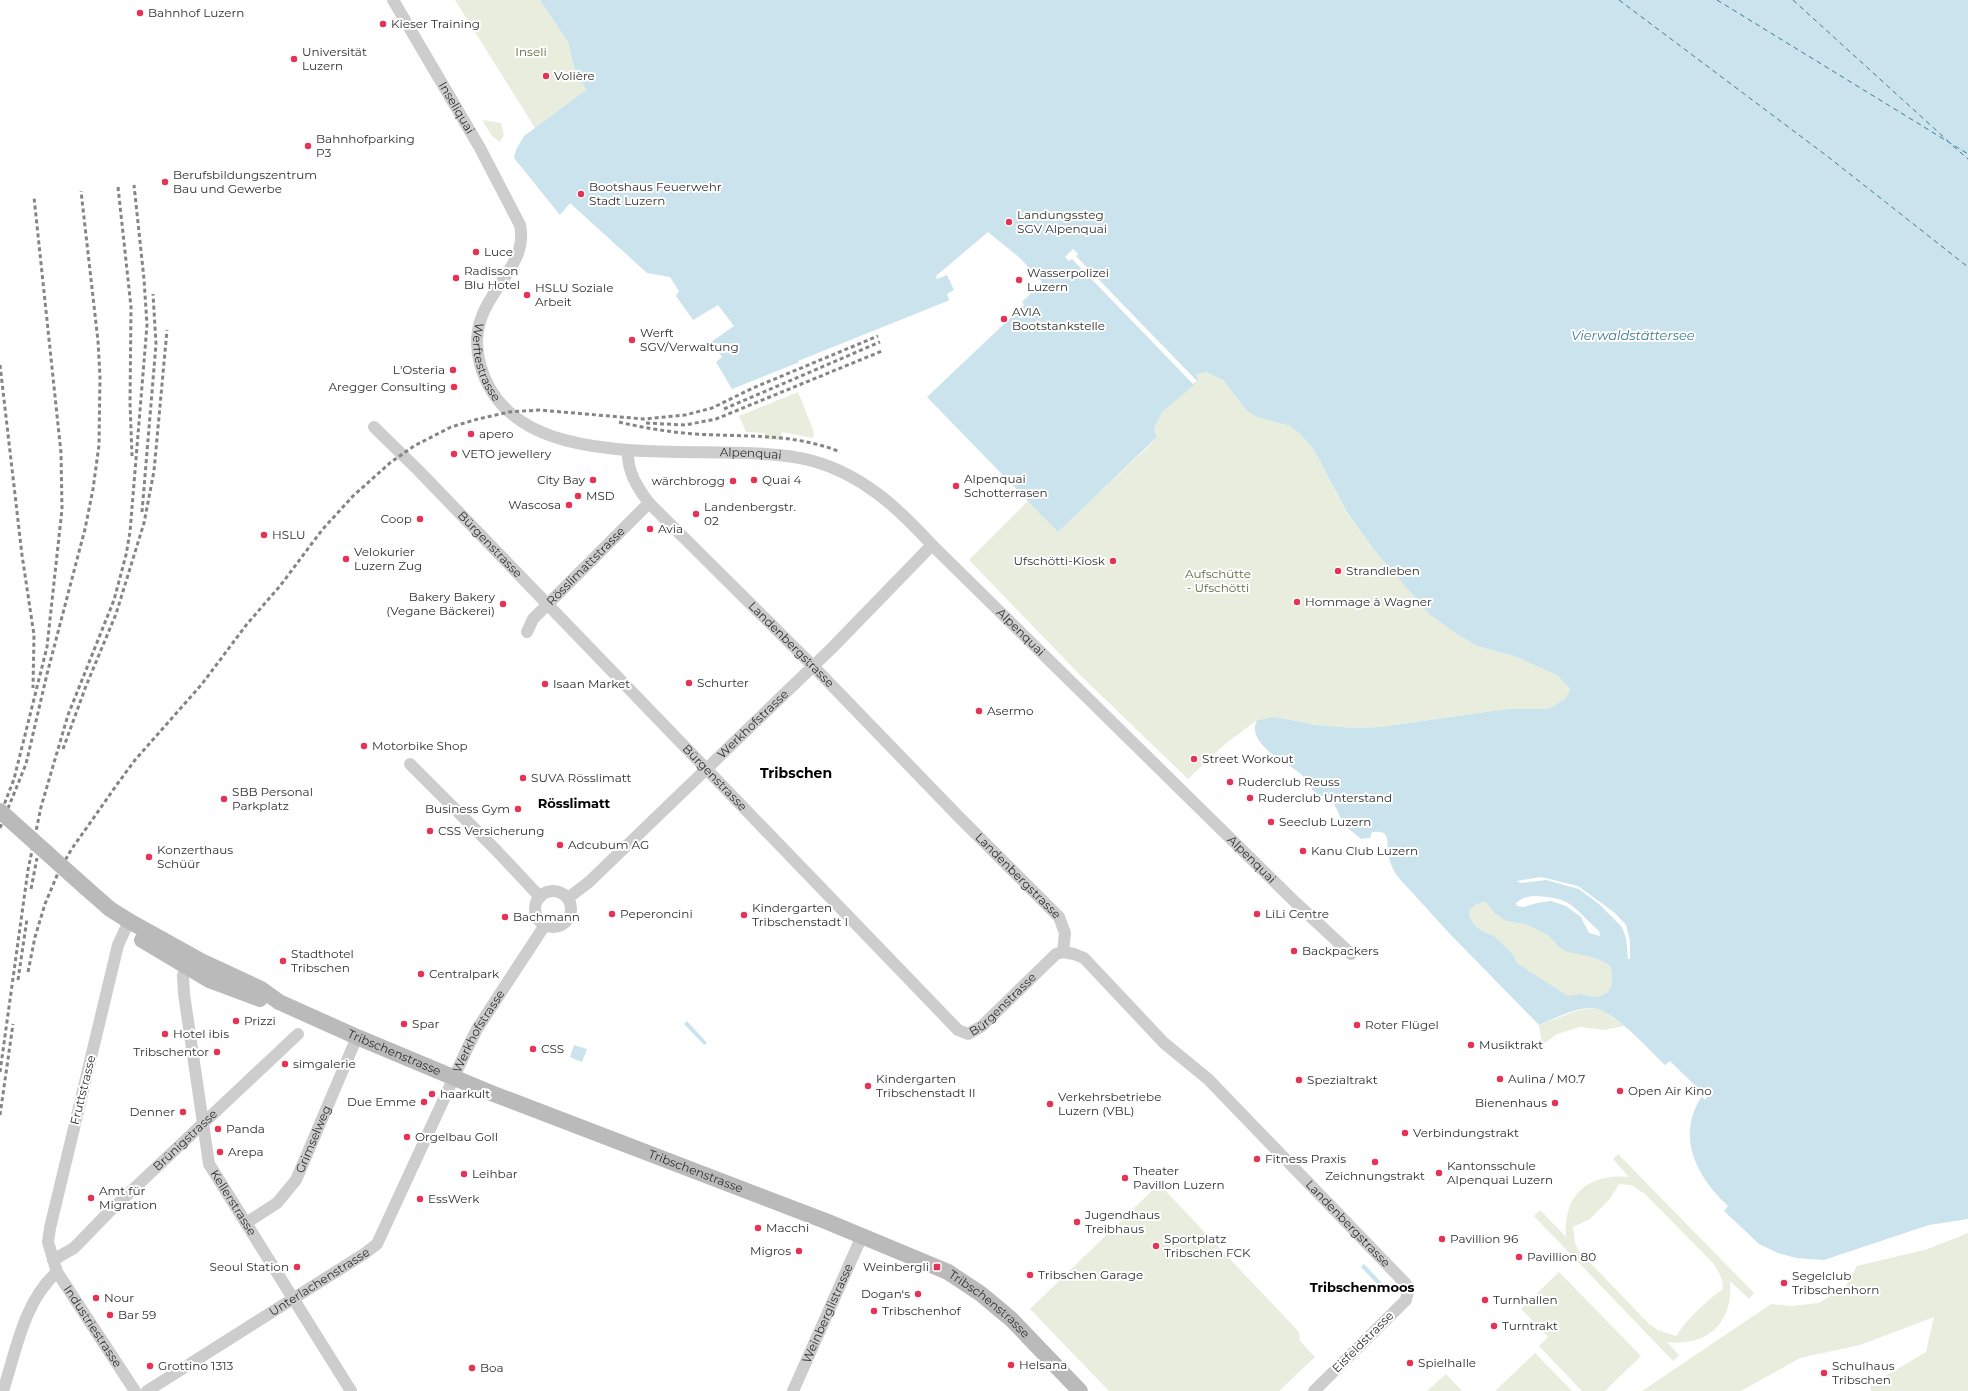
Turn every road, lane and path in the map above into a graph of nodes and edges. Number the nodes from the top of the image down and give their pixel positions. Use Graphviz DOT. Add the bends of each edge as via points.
graph roads {
  1 [pos="393,0"];
  2 [pos="517,216"];
  3 [pos="374,427"];
  4 [pos="628,451"];
  5 [pos="649,503"];
  6 [pos="932,545"];
  7 [pos="547,605"];
  8 [pos="527,632"];
  9 [pos="813,666"];
  10 [pos="410,764"];
  11 [pos="707,769"];
  12 [pos="0,811"];
  13 [pos="0,824"];
  14 [pos="84,893"];
  15 [pos="540,897"];
  16 [pos="568,898"];
  17 [pos="545,925"];
  18 [pos="127,927"];
  19 [pos="1063,952"];
  20 [pos="1351,954"];
  21 [pos="186,966"];
  22 [pos="279,1002"];
  23 [pos="298,1034"];
  24 [pos="357,1037"];
  25 [pos="454,1078"];
  26 [pos="203,1125"];
  27 [pos="246,1223"];
  28 [pos="862,1236"];
  29 [pos="53,1260"];
  30 [pos="57,1272"];
  31 [pos="1408,1291"];
  32 [pos="293,1298"];
  33 [pos="3,1391"];
  34 [pos="135,1391"];
  35 [pos="147,1391"];
  36 [pos="352,1391"];
  37 [pos="793,1391"];
  38 [pos="1080,1391"];
  39 [pos="1314,1391"];
  1 -- 2 [label="street, Inseliquai"];
  2 -- 4 [label="street, Werftestrasse" via="522,235 518,255 478,322 477,354 487,381 502,406 528,425 578,442"];
  3 -- 7 [label="street, Bürgenstrasse"];
  4 -- 5 [label="street, Landenbergstrasse" via="631,473"];
  4 -- 6 [label="street, Alpenquai" via="766,454 814,462 851,476 879,493"];
  5 -- 7 [label="street, Rösslimattstrasse"];
  5 -- 9 [label="street, Landenbergstrasse"];
  6 -- 9 [label="street, Werkhofstrasse"];
  6 -- 20 [label="street, Alpenquai"];
  7 -- 8 [label="street, Rösslimattstrasse" via="533,618"];
  7 -- 11 [label="street, Bürgenstrasse"];
  9 -- 11 [label="street, Werkhofstrasse"];
  9 -- 19 [label="street, Landenbergstrasse" via="959,818 1059,917 1064,933"];
  10 -- 15 [label="street"];
  11 -- 16 [label="street, Werkhofstrasse" via="589,882"];
  11 -- 19 [label="street, Bürgenstrasse" via="958,1030 968,1034 982,1026 1056,954"];
  12 -- 14 [label="street, bridge"];
  13 -- 14 [label="street"];
  14 -- 18 [label="street, Tribschenstrasse" via="110,909"];
  15 -- 16 [label="street" via="555,890"];
  15 -- 17 [label="street" via="535,912 540,922"];
  16 -- 17 [label="street" via="572,911 566,922 556,927"];
  17 -- 25 [label="street, Werkhofstrasse" via="477,1029"];
  18 -- 21 [label="street, Tribschenstrasse"];
  18 -- 22 [label="street, Tribschenstrasse" via="261,989"];
  18 -- 29 [label="street, Fruttstrasse" via="118,945 50,1228 48,1242"];
  19 -- 31 [label="street, Landenbergstrasse" via="1084,958 1164,1043 1208,1079 1406,1284"];
  21 -- 22 [label="street, Tribschenstrasse" via="209,980 250,996"];
  21 -- 26 [label="street, Kellerstrasse" via="183,976 184,994"];
  22 -- 24 [label="street, Tribschenstrasse"];
  23 -- 26 [label="street, Brünigstrasse"];
  24 -- 25 [label="street, Tribschenstrasse"];
  24 -- 27 [label="street, Grimselweg" via="296,1180 277,1203"];
  25 -- 28 [label="street, Tribschenstrasse"];
  25 -- 32 [label="street, Unterlachenstrasse" via="377,1244"];
  26 -- 27 [label="street, Kellerstrasse" via="209,1164"];
  26 -- 29 [label="street, Brünigstrasse" via="74,1248"];
  27 -- 32 [label="street, Kellerstrasse"];
  28 -- 37 [label="street, Weinberglistrasse"];
  28 -- 38 [label="street, Tribschenstrasse" via="942,1270 981,1294"];
  29 -- 30 [label="street, Industriestrasse"];
  30 -- 33 [label="street" via="36,1297"];
  30 -- 34 [label="street, Industriestrasse"];
  31 -- 39 [label="street, Eisfeldstrasse" via="1406,1300"];
  32 -- 35 [label="street, Unterlachenstrasse"];
  32 -- 36 [label="street, Kellerstrasse"];
}
